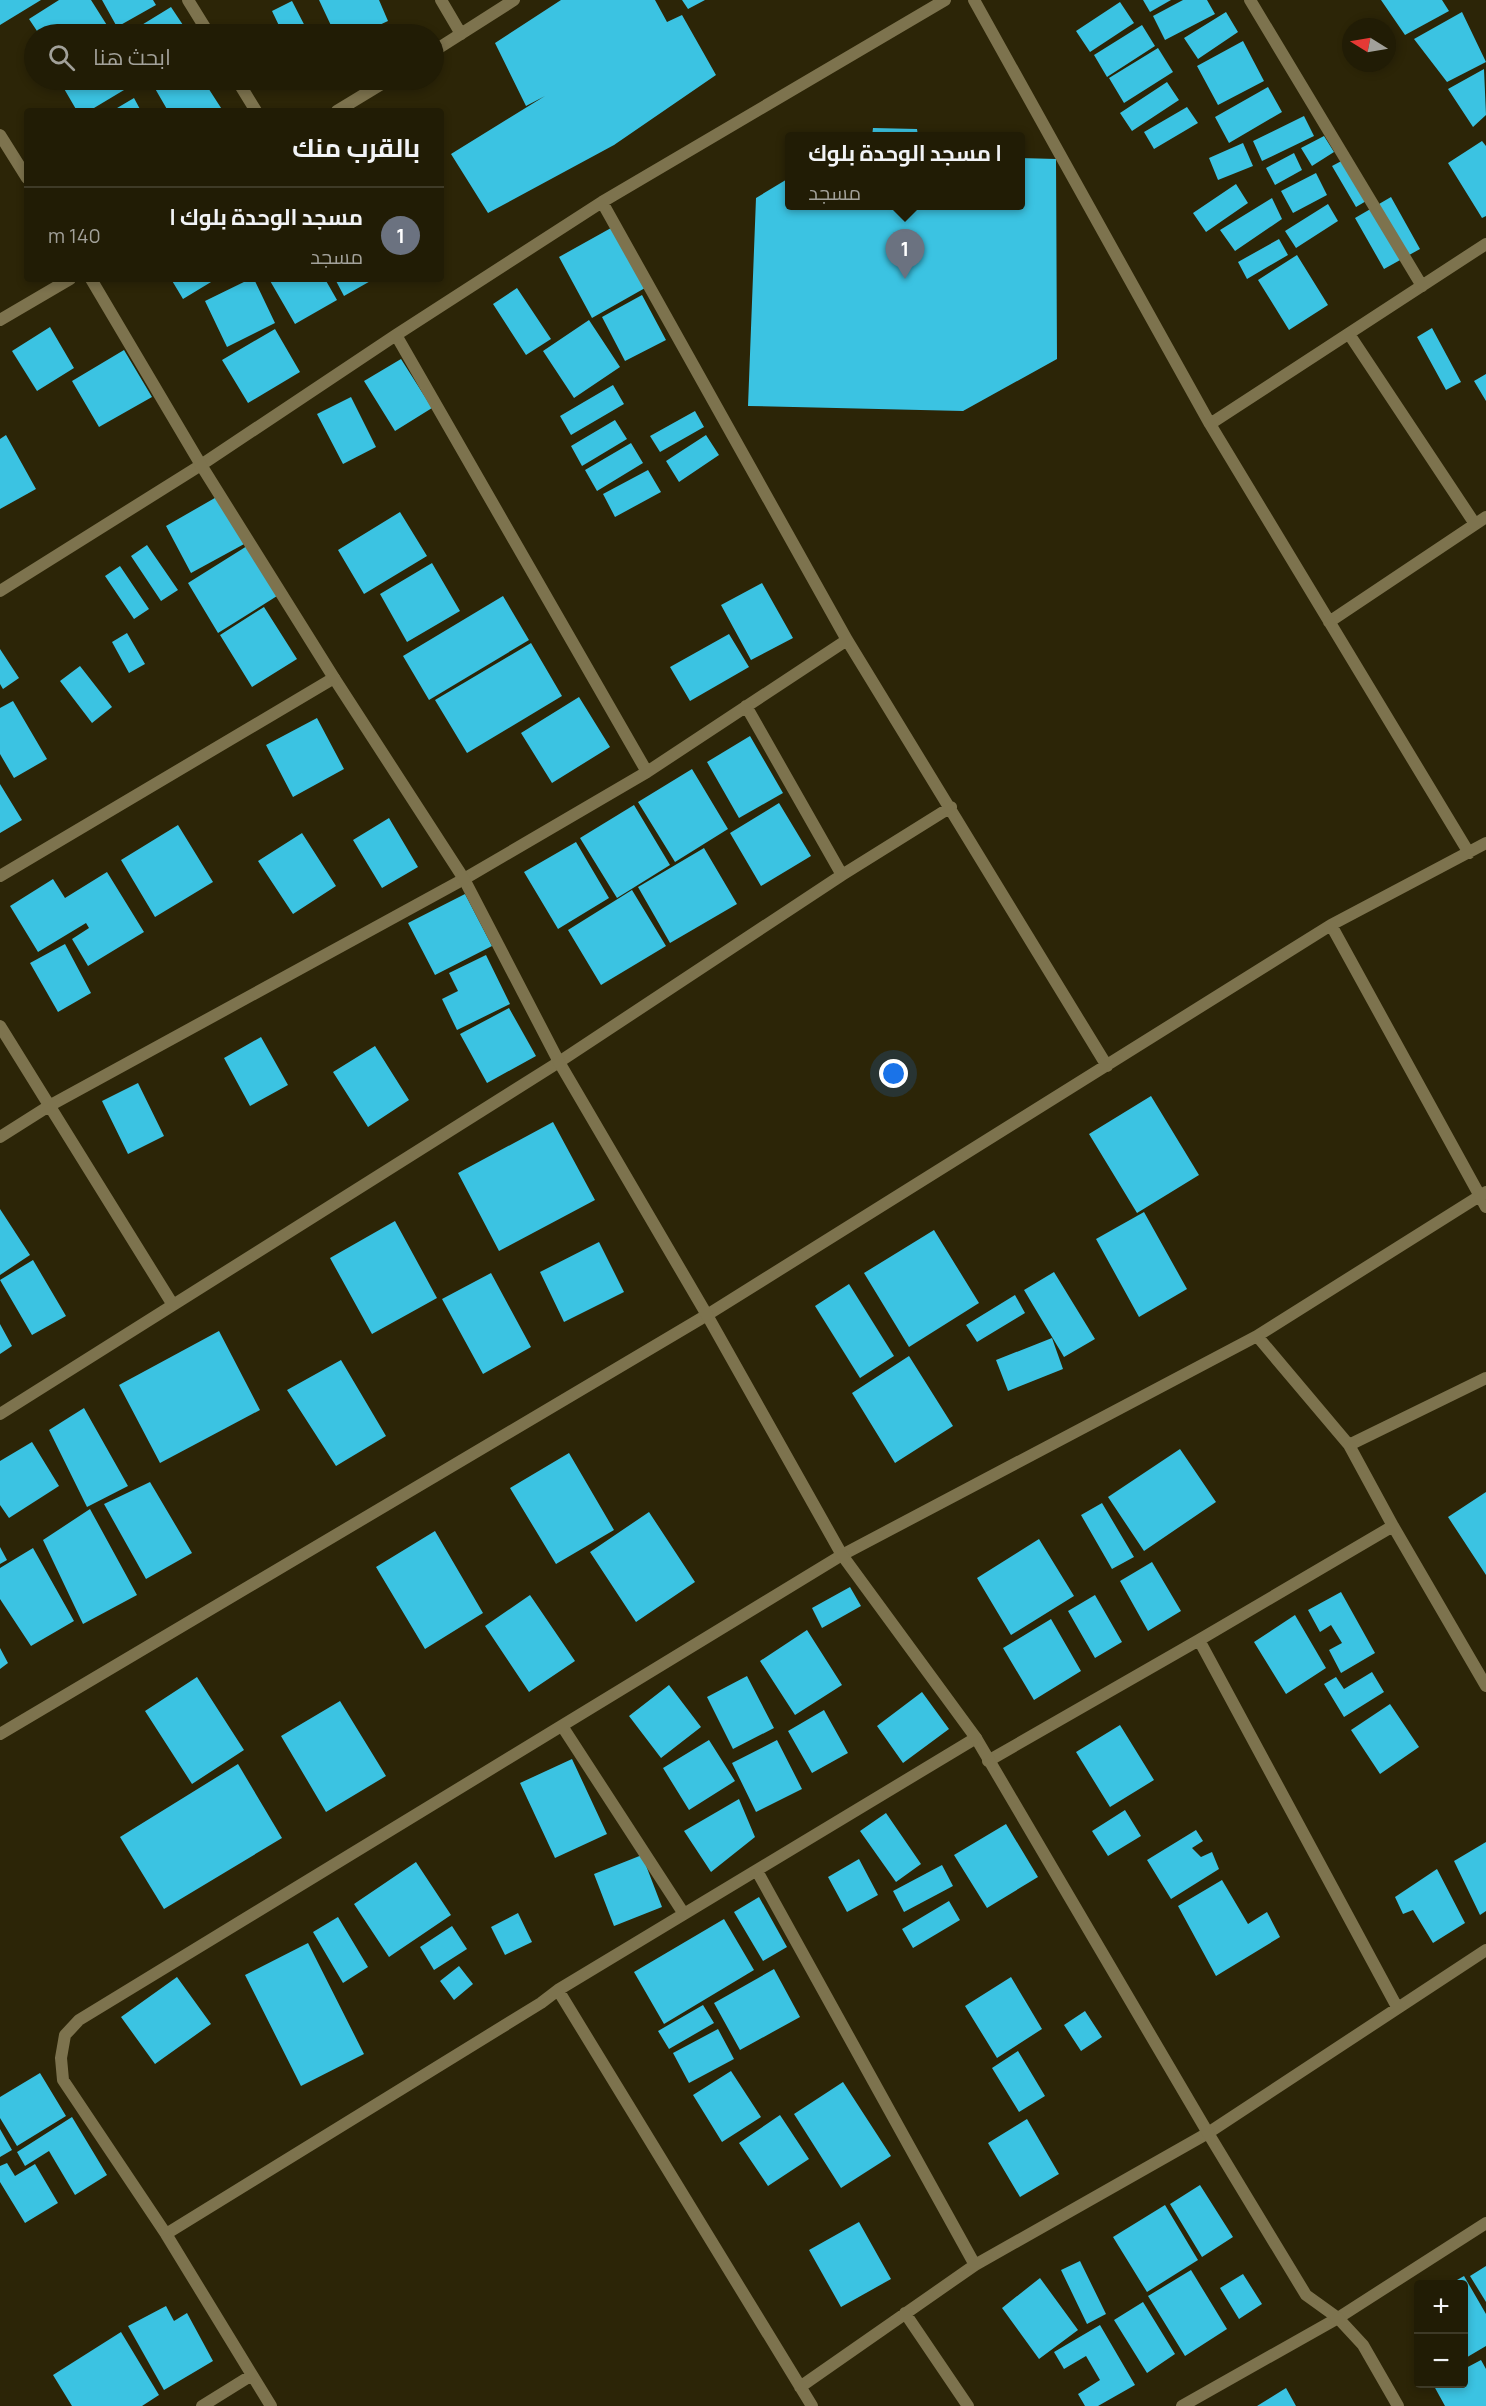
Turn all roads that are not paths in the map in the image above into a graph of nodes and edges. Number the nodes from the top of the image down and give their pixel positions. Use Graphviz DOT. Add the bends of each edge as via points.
graph roads {
  1 [pos="188,0"];
  2 [pos="441,0"];
  3 [pos="513,0"];
  4 [pos="945,0"];
  5 [pos="974,0"];
  6 [pos="1250,0"];
  7 [pos="203,24"];
  8 [pos="461,34"];
  9 [pos="444,45"];
  10 [pos="243,90"];
  11 [pos="372,90"];
  12 [pos="254,108"];
  13 [pos="342,108"];
  14 [pos="0,135"];
  15 [pos="24,173"];
  16 [pos="602,202"];
  17 [pos="1486,244"];
  18 [pos="65,282"];
  19 [pos="93,282"];
  20 [pos="1422,286"];
  21 [pos="0,321"];
  22 [pos="1349,334"];
  23 [pos="396,335"];
  24 [pos="1210,423"];
  25 [pos="201,465"];
  26 [pos="1481,521"];
  27 [pos="0,591"];
  28 [pos="1329,622"];
  29 [pos="847,640"];
  30 [pos="334,678"];
  31 [pos="746,706"];
  32 [pos="647,772"];
  33 [pos="951,807"];
  34 [pos="1486,843"];
  35 [pos="1468,853"];
  36 [pos="842,875"];
  37 [pos="0,876"];
  38 [pos="464,879"];
  39 [pos="1331,925"];
  40 [pos="0,1026"];
  41 [pos="559,1062"];
  42 [pos="1107,1066"];
  43 [pos="49,1106"];
  44 [pos="0,1137"];
  45 [pos="1484,1199"];
  46 [pos="173,1305"];
  47 [pos="707,1315"];
  48 [pos="1257,1336"];
  49 [pos="1486,1378"];
  50 [pos="0,1414"];
  51 [pos="1349,1445"];
  52 [pos="1393,1526"];
  53 [pos="842,1555"];
  54 [pos="1199,1640"];
  55 [pos="1486,1686"];
  56 [pos="562,1726"];
  57 [pos="0,1734"];
  58 [pos="976,1738"];
  59 [pos="988,1761"];
  60 [pos="757,1870"];
  61 [pos="684,1914"];
  62 [pos="1486,1950"];
  63 [pos="558,1990"];
  64 [pos="1397,2007"];
  65 [pos="1208,2133"];
  66 [pos="1486,2223"];
  67 [pos="166,2234"];
  68 [pos="975,2265"];
  69 [pos="905,2313"];
  70 [pos="1338,2318"];
  71 [pos="252,2375"];
  72 [pos="800,2387"];
  73 [pos="202,2406"];
  74 [pos="271,2406"];
  75 [pos="812,2406"];
  76 [pos="969,2406"];
  77 [pos="1182,2406"];
  78 [pos="1398,2406"];
  1 -- 7 [label="street"];
  2 -- 8 [label="street"];
  3 -- 8 [label="street"];
  4 -- 16 [label="street"];
  5 -- 24 [label="street"];
  6 -- 20 [label="street"];
  8 -- 9 [label="street"];
  10 -- 12 [label="street"];
  11 -- 13 [label="street"];
  14 -- 15 [label="street"];
  16 -- 23 [label="street"];
  16 -- 29 [label="street"];
  17 -- 20 [label="street"];
  18 -- 21 [label="street"];
  19 -- 25 [label="street"];
  20 -- 22 [label="street"];
  22 -- 24 [label="street"];
  22 -- 26 [label="street"];
  23 -- 25 [label="street"];
  23 -- 32 [label="street"];
  24 -- 28 [label="street"];
  25 -- 27 [label="street"];
  25 -- 30 [label="street"];
  26 -- 28 [label="street"];
  28 -- 35 [label="street"];
  29 -- 31 [label="street"];
  29 -- 33 [label="street"];
  30 -- 37 [label="street"];
  30 -- 38 [label="street"];
  31 -- 32 [label="street"];
  31 -- 36 [label="street"];
  32 -- 38 [label="street"];
  33 -- 36 [label="street"];
  33 -- 42 [label="street"];
  34 -- 35 [label="street"];
  35 -- 39 [label="street"];
  36 -- 41 [label="street"];
  38 -- 41 [label="street"];
  38 -- 43 [label="street"];
  39 -- 42 [label="street"];
  39 -- 45 [label="street"];
  40 -- 43 [label="street"];
  41 -- 46 [label="street"];
  41 -- 47 [label="street"];
  42 -- 47 [label="street"];
  43 -- 44 [label="street"];
  43 -- 46 [label="street"];
  45 -- 48 [label="street"];
  46 -- 50 [label="street"];
  47 -- 53 [label="street"];
  47 -- 57 [label="street"];
  48 -- 51 [label="street"];
  48 -- 53 [label="street"];
  49 -- 51 [label="street"];
  51 -- 52 [label="street"];
  52 -- 54 [label="street"];
  52 -- 55 [label="street"];
  53 -- 56 [label="street"];
  53 -- 58 [label="street"];
  54 -- 59 [label="street"];
  54 -- 64 [label="street"];
  56 -- 61 [label="street"];
  56 -- 67 [label="street" via="79,2020 65,2036 63,2080"];
  58 -- 59 [label="street"];
  58 -- 60 [label="street"];
  59 -- 65 [label="street"];
  60 -- 61 [label="street"];
  60 -- 68 [label="street"];
  61 -- 63 [label="street"];
  62 -- 64 [label="street"];
  63 -- 67 [label="street"];
  63 -- 72 [label="street"];
  64 -- 65 [label="street"];
  65 -- 68 [label="street"];
  65 -- 70 [label="street" via="1306,2295"];
  66 -- 70 [label="street"];
  67 -- 71 [label="street"];
  68 -- 69 [label="street"];
  69 -- 72 [label="street"];
  69 -- 76 [label="street"];
  70 -- 77 [label="street"];
  70 -- 78 [label="street" via="1363,2345"];
  71 -- 73 [label="street"];
  71 -- 74 [label="street"];
  72 -- 75 [label="street"];
}
